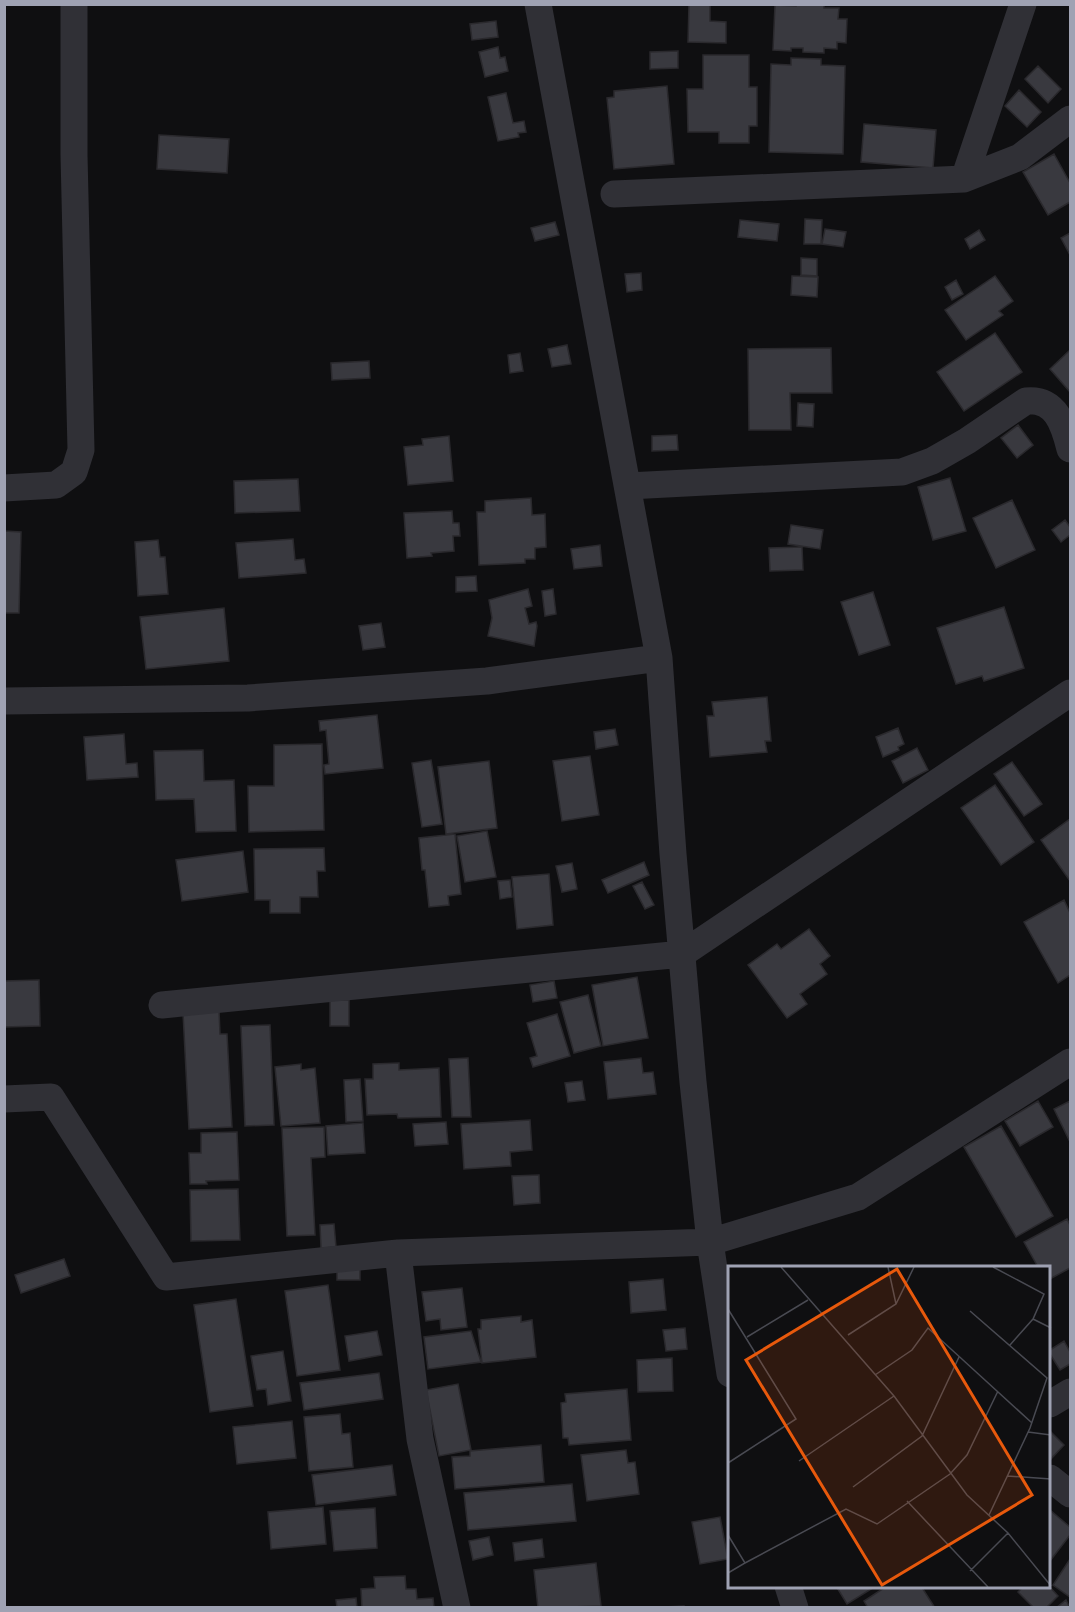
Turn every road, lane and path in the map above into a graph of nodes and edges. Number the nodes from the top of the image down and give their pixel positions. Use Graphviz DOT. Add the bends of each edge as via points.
graph roads {
  1 [pos="74,4"];
  2 [pos="538,4"];
  3 [pos="1023,4"];
  4 [pos="1071,119"];
  5 [pos="964,178"];
  6 [pos="614,194"];
  7 [pos="1071,449"];
  8 [pos="628,486"];
  9 [pos="4,488"];
  10 [pos="659,658"];
  11 [pos="1071,693"];
  12 [pos="4,701"];
  13 [pos="682,954"];
  14 [pos="162,1005"];
  15 [pos="1071,1062"];
  16 [pos="4,1099"];
  17 [pos="710,1242"];
  18 [pos="398,1252"];
  19 [pos="728,1361"];
  20 [pos="1071,1392"];
  21 [pos="1051,1403"];
  22 [pos="1051,1479"];
  23 [pos="1071,1494"];
  24 [pos="788,1588"];
  25 [pos="457,1608"];
  26 [pos="795,1608"];
  1 -- 9 [label="street" via="81,450 74,472 56,485"];
  2 -- 8 [label="street"];
  3 -- 5 [label="street"];
  4 -- 5 [label="street" via="1020,157"];
  5 -- 6 [label="street"];
  7 -- 8 [label="street" via="1054,409 1037,400 1026,401 932,461 902,472"];
  8 -- 10 [label="street"];
  10 -- 12 [label="street" via="487,681 248,698"];
  10 -- 13 [label="street"];
  11 -- 13 [label="street"];
  13 -- 14 [label="street"];
  13 -- 17 [label="street"];
  15 -- 17 [label="street" via="858,1197"];
  16 -- 18 [label="street" via="51,1097 166,1277"];
  17 -- 18 [label="street"];
  17 -- 19 [label="street"];
  18 -- 25 [label="street" via="420,1439"];
  20 -- 21 [label="street"];
  22 -- 23 [label="street"];
  24 -- 26 [label="street"];
}
